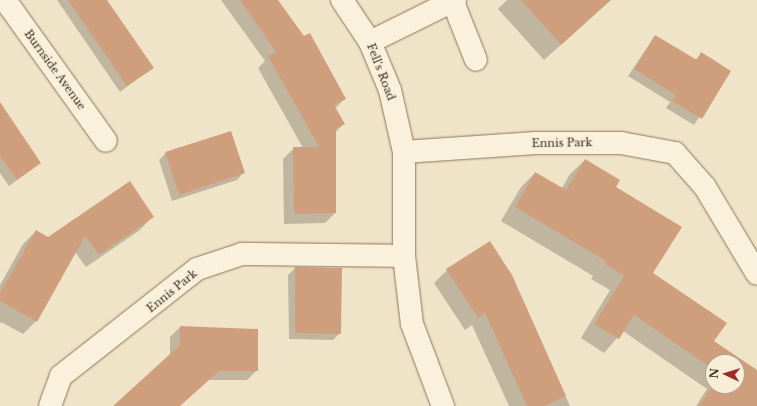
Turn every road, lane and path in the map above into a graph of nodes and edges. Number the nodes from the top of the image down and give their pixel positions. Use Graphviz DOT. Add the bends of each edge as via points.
graph roads {
  1 [pos="5,0"];
  2 [pos="342,0"];
  3 [pos="454,1"];
  4 [pos="370,42"];
  5 [pos="476,60"];
  6 [pos="106,141"];
  7 [pos="404,152"];
  8 [pos="404,256"];
  9 [pos="757,274"];
  10 [pos="50,406"];
  11 [pos="443,406"];
  1 -- 6 [label="street, Burnside Avenue"];
  2 -- 4 [label="street, Fell's Road"];
  3 -- 4 [label="street"];
  3 -- 5 [label="street"];
  4 -- 7 [label="street, Fell's Road" via="390,90"];
  7 -- 8 [label="street"];
  7 -- 9 [label="street, Ennis Park" via="536,143 621,143 675,153 705,187"];
  8 -- 10 [label="street, Ennis Park" via="242,254 197,269 61,376"];
  8 -- 11 [label="street" via="412,324"];
}
